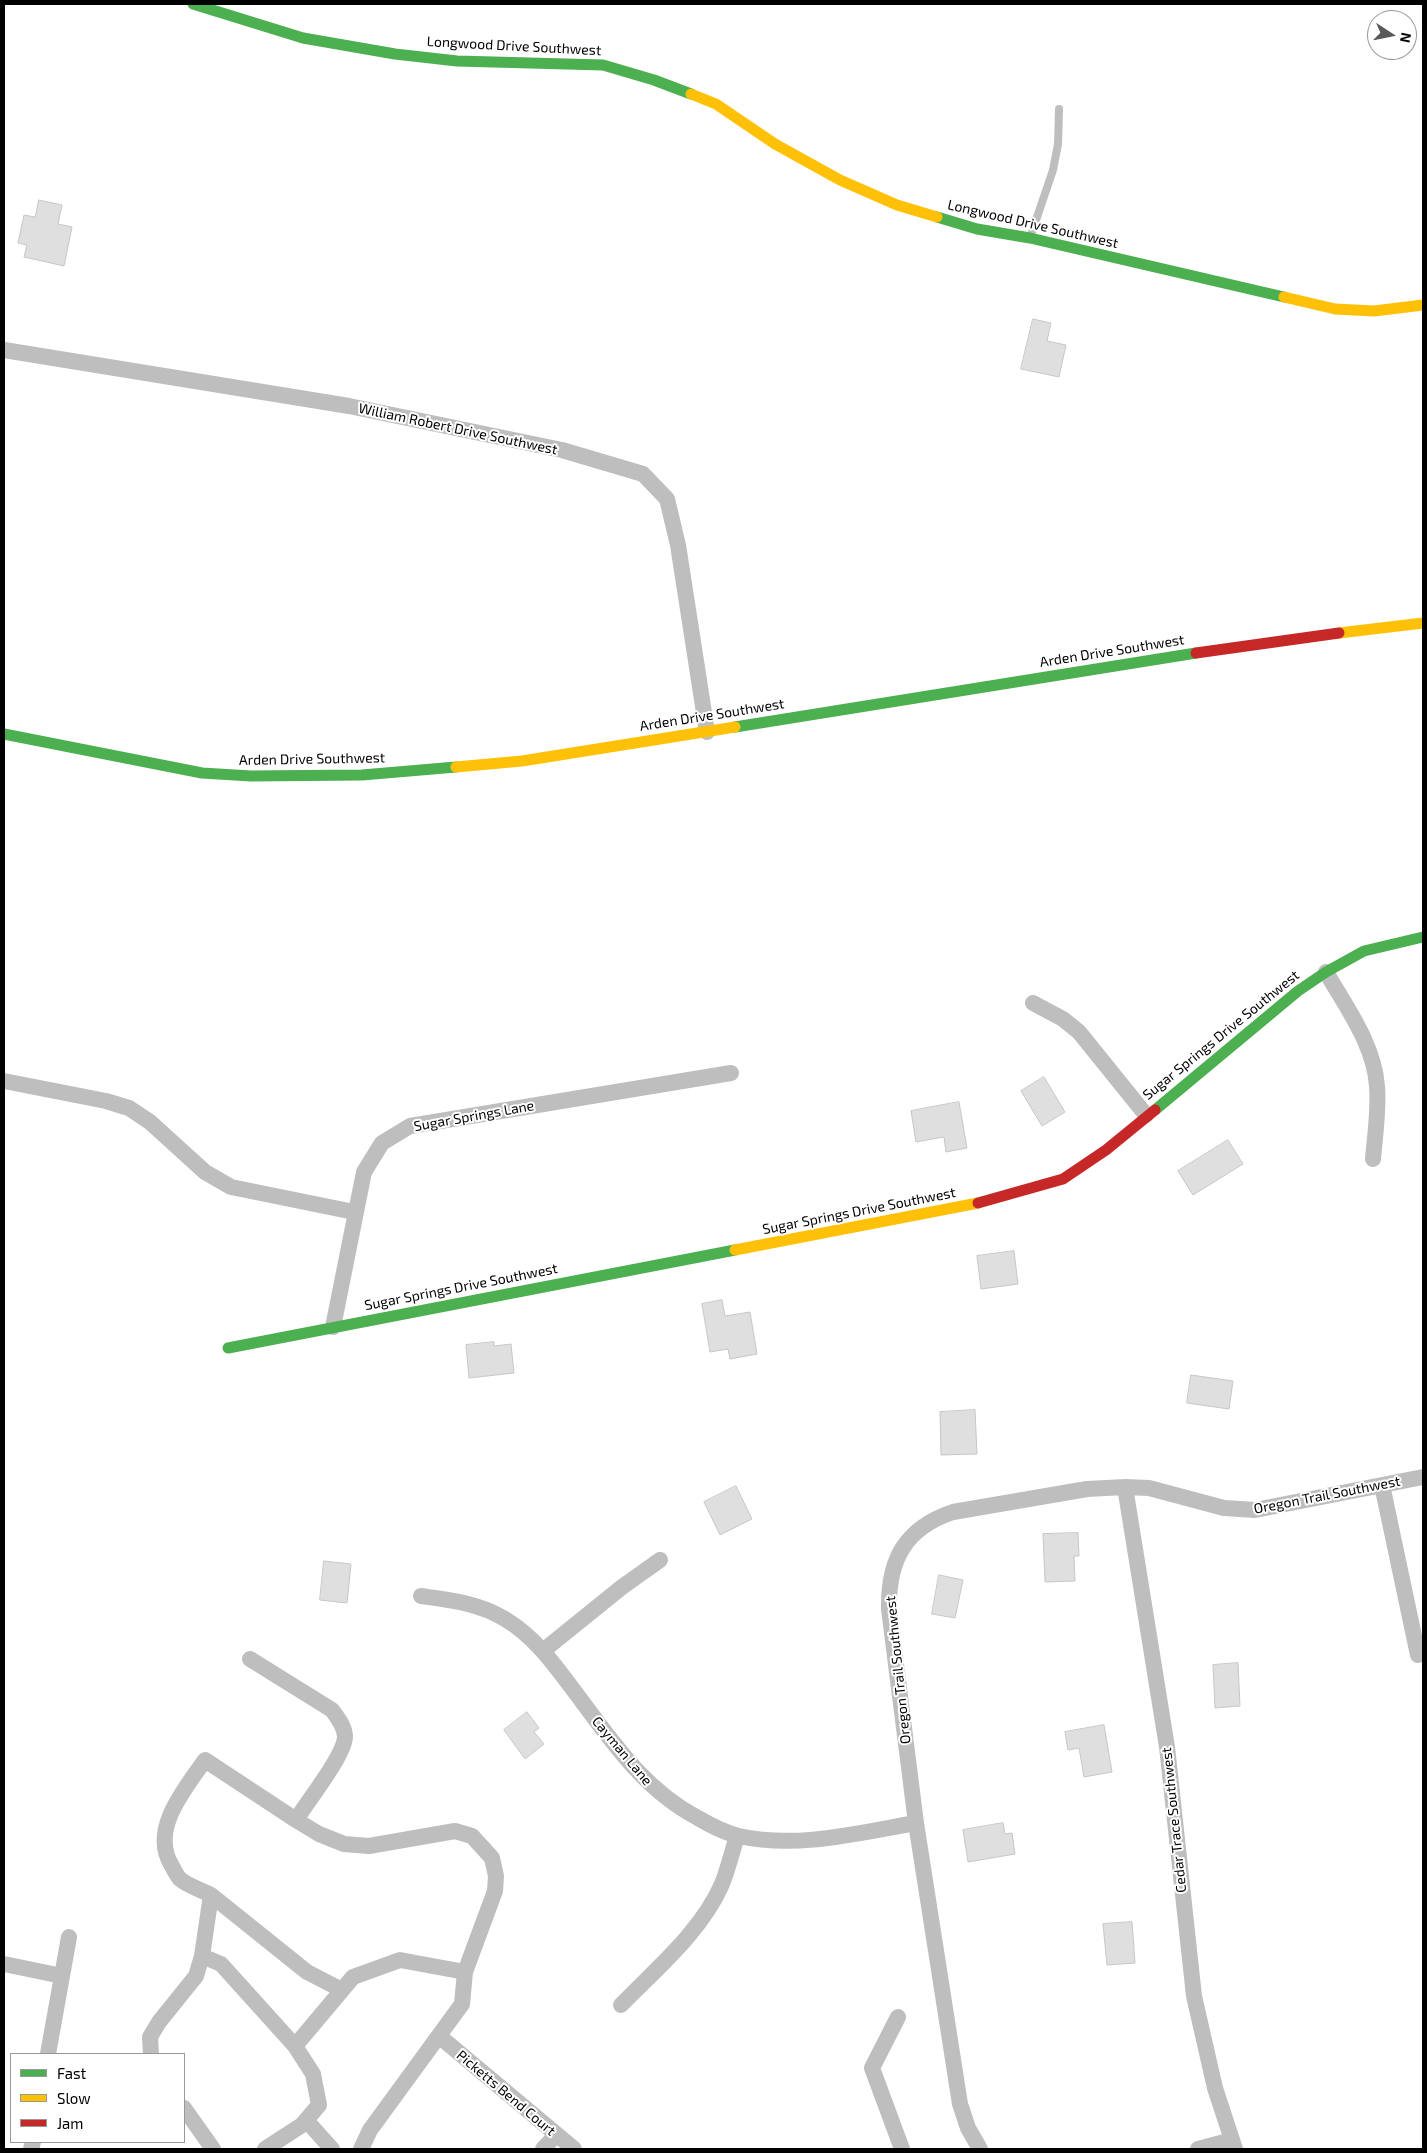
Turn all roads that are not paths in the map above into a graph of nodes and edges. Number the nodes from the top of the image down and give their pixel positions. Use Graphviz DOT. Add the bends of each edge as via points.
graph roads {
  1 [pos="193,4"];
  2 [pos="1059,109"];
  3 [pos="1030,238"];
  4 [pos="1423,305"];
  5 [pos="4,350"];
  6 [pos="1423,623"];
  7 [pos="707,732"];
  8 [pos="4,734"];
  9 [pos="1423,937"];
  10 [pos="1326,972"];
  11 [pos="1033,1003"];
  12 [pos="731,1073"];
  13 [pos="4,1082"];
  14 [pos="1146,1115"];
  15 [pos="1373,1159"];
  16 [pos="354,1212"];
  17 [pos="333,1327"];
  18 [pos="228,1348"];
  19 [pos="1423,1477"];
  20 [pos="1382,1486"];
  21 [pos="1125,1487"];
  22 [pos="660,1560"];
  23 [pos="421,1596"];
  24 [pos="544,1650"];
  25 [pos="1418,1655"];
  26 [pos="250,1659"];
  27 [pos="296,1820"];
  28 [pos="916,1823"];
  29 [pos="737,1836"];
  30 [pos="211,1894"];
  31 [pos="69,1938"];
  32 [pos="202,1956"];
  33 [pos="4,1964"];
  34 [pos="464,1972"];
  35 [pos="62,1976"];
  36 [pos="342,1990"];
  37 [pos="621,2005"];
  38 [pos="898,2017"];
  39 [pos="438,2036"];
  40 [pos="295,2046"];
  41 [pos="48,2053"];
  42 [pos="151,2053"];
  43 [pos="185,2109"];
  44 [pos="306,2120"];
  45 [pos="556,2135"];
  46 [pos="1234,2145"];
  47 [pos="213,2149"];
  48 [pos="265,2149"];
  49 [pos="332,2149"];
  50 [pos="361,2149"];
  51 [pos="543,2149"];
  52 [pos="574,2149"];
  53 [pos="902,2149"];
  54 [pos="980,2149"];
  55 [pos="1198,2149"];
  1 -- 3 [label="street, Longwood Drive Southwest" via="303,38 395,54 457,61 603,65 716,104 775,144 840,180 897,204 977,229"];
  2 -- 3 [label="lane" via="1053,170"];
  3 -- 4 [label="street, Longwood Drive Southwest" via="1335,309 1374,311"];
  5 -- 7 [label="street, William Robert Drive Southwest" via="348,406 562,450 643,474 666,499 678,545"];
  6 -- 7 [label="street, Arden Drive Southwest" via="1256,643"];
  7 -- 8 [label="street, Arden Drive Southwest" via="522,761 362,775 251,776 202,774"];
  9 -- 10 [label="street, Sugar Springs Drive Southwest" via="1364,951"];
  10 -- 14 [label="street, Sugar Springs Drive Southwest" via="1298,990"];
  10 -- 15 [label="street" via="1358,1028 1374,1068 1377,1086"];
  11 -- 14 [label="street" via="1079,1032"];
  12 -- 16 [label="street, Sugar Springs Lane" via="410,1126 382,1143 364,1172"];
  13 -- 16 [label="street" via="129,1108 150,1122 205,1172 232,1187"];
  14 -- 17 [label="street, Sugar Springs Drive Southwest" via="1106,1150 1062,1179 994,1200"];
  16 -- 17 [label="street, Sugar Springs Lane"];
  17 -- 18 [label="street, Sugar Springs Drive Southwest"];
  19 -- 20 [label="street, Oregon Trail Southwest"];
  20 -- 21 [label="street, Oregon Trail Southwest" via="1248,1510 1224,1508 1149,1488"];
  20 -- 25 [label="street"];
  21 -- 28 [label="street, Oregon Trail Southwest" via="1087,1489 953,1512 932,1519 910,1537 898,1555 889,1584 889,1609"];
  21 -- 46 [label="street, Cedar Trace Southwest" via="1168,1747 1194,1996 1215,2088"];
  22 -- 24 [label="street"];
  23 -- 24 [label="street, Cayman Lane" via="483,1608 504,1618"];
  24 -- 29 [label="street, Cayman Lane" via="643,1779 686,1812"];
  26 -- 27 [label="street" via="332,1710 345,1736 342,1750"];
  27 -- 30 [label="street" via="206,1760 174,1806 164,1841 166,1858 180,1879"];
  27 -- 34 [label="street" via="344,1844 370,1846 455,1831 472,1836 492,1858 496,1876 494,1891"];
  28 -- 29 [label="street, Cayman Lane" via="803,1841"];
  28 -- 54 [label="street, Oregon Trail Southwest" via="960,2104"];
  29 -- 37 [label="street" via="721,1885 706,1912"];
  30 -- 32 [label="street"];
  30 -- 36 [label="street" via="307,1972"];
  31 -- 35 [label="street"];
  32 -- 40 [label="street" via="221,1964"];
  32 -- 42 [label="street" via="196,1976 150,2036"];
  33 -- 35 [label="street"];
  34 -- 36 [label="street" via="400,1960 353,1978"];
  34 -- 39 [label="street" via="462,2004"];
  35 -- 41 [label="street"];
  36 -- 40 [label="street"];
  38 -- 53 [label="street" via="872,2068"];
  39 -- 45 [label="street, Picketts Bend Court"];
  39 -- 50 [label="street" via="370,2130"];
  40 -- 44 [label="street" via="313,2074 319,2105"];
  43 -- 47 [label="street"];
  44 -- 48 [label="street"];
  44 -- 49 [label="street"];
  45 -- 51 [label="street"];
  45 -- 52 [label="street, Picketts Bend Court"];
  46 -- 55 [label="street"];
}
